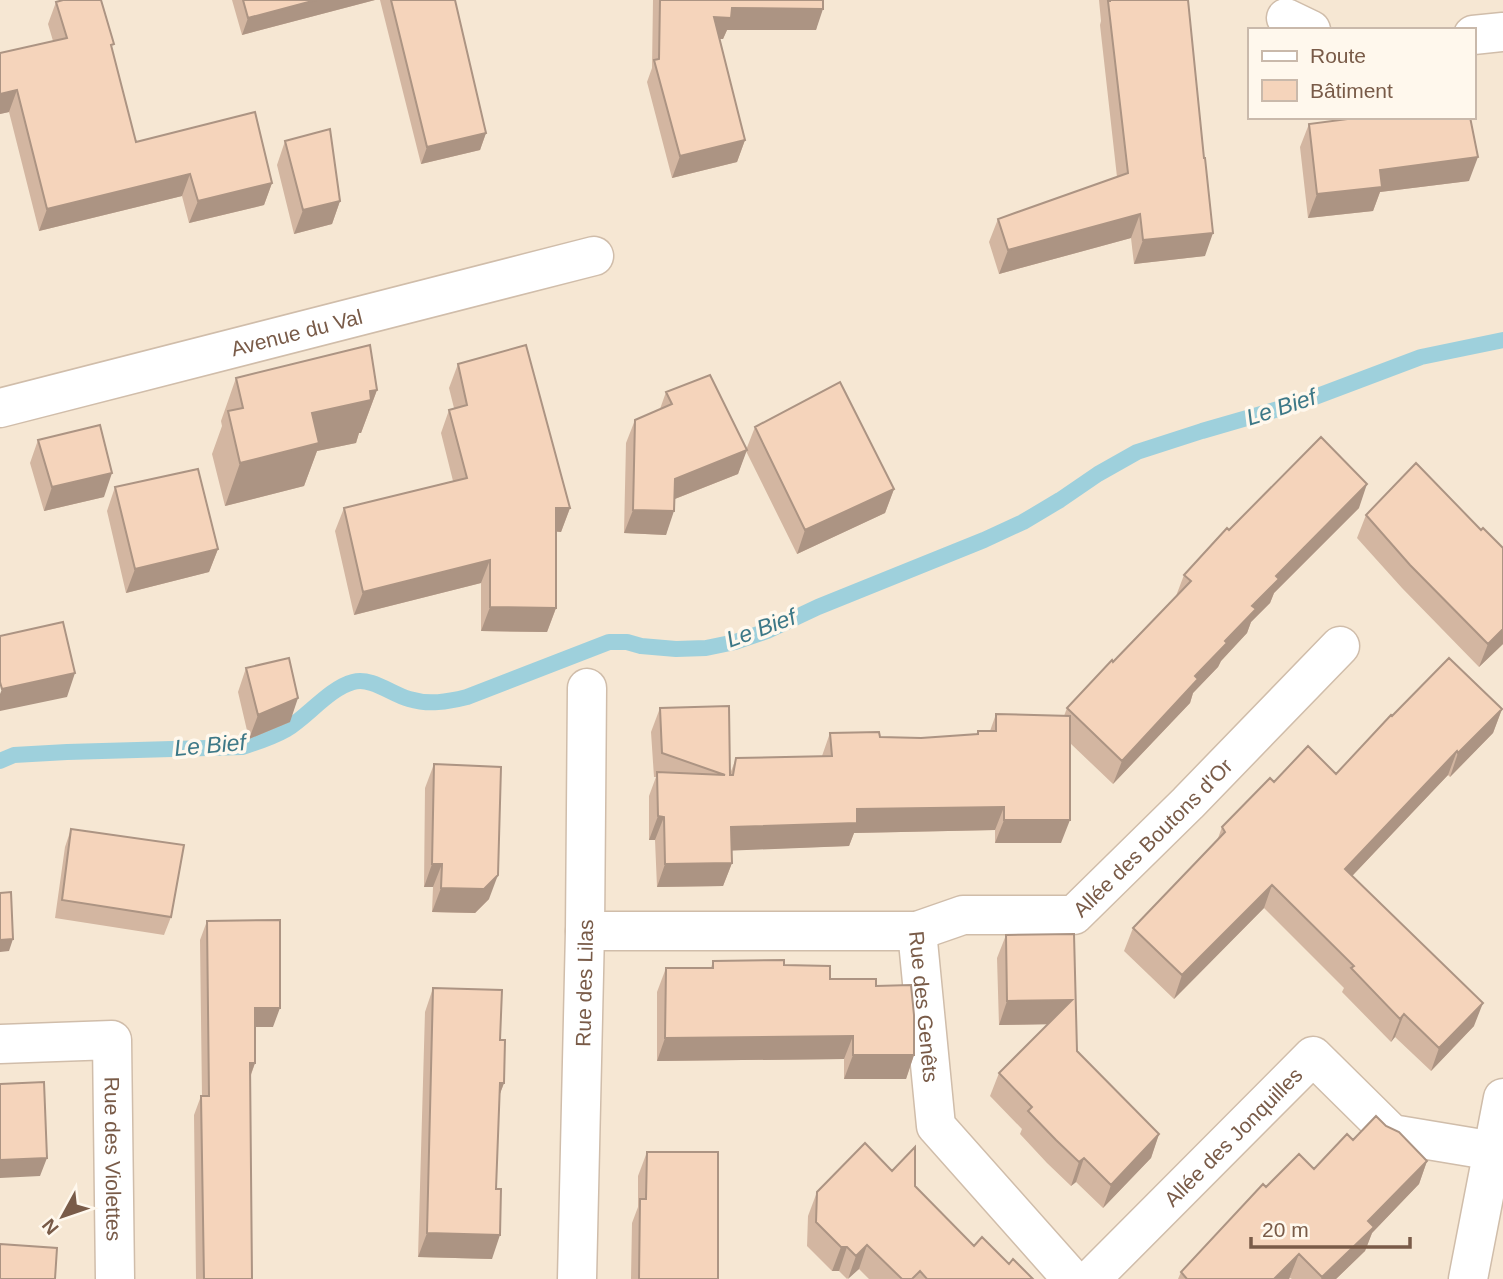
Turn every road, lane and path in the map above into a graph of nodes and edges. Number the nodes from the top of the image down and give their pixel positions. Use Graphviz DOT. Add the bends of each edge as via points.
graph roads {
  1 [pos="1503,32"];
  2 [pos="1475,35"];
  3 [pos="594,256"];
  4 [pos="0,408"];
  5 [pos="1339,646"];
  6 [pos="587,688"];
  7 [pos="585,931"];
  8 [pos="917,931"];
  9 [pos="0,1044"];
  10 [pos="1503,1098"];
  11 [pos="1493,1151"];
  12 [pos="115,1279"];
  13 [pos="577,1279"];
  14 [pos="1072,1279"];
  15 [pos="1091,1279"];
  16 [pos="1468,1279"];
  1 -- 2 [label="street"];
  3 -- 4 [label="street, Avenue du Val"];
  5 -- 8 [label="street, Allée des Boutons d'Or" via="1074,915 963,915"];
  6 -- 7 [label="street, Rue des Lilas"];
  7 -- 8 [label="street, Rue des Genêts"];
  7 -- 13 [label="street, Rue des Lilas"];
  8 -- 14 [label="street, Rue des Genêts" via="936,1126"];
  9 -- 12 [label="street, Rue des Violettes" via="112,1040"];
  10 -- 11 [label="street"];
  11 -- 15 [label="street, Allée des Jonquilles" via="1392,1133 1313,1056"];
  11 -- 16 [label="street"];
}
